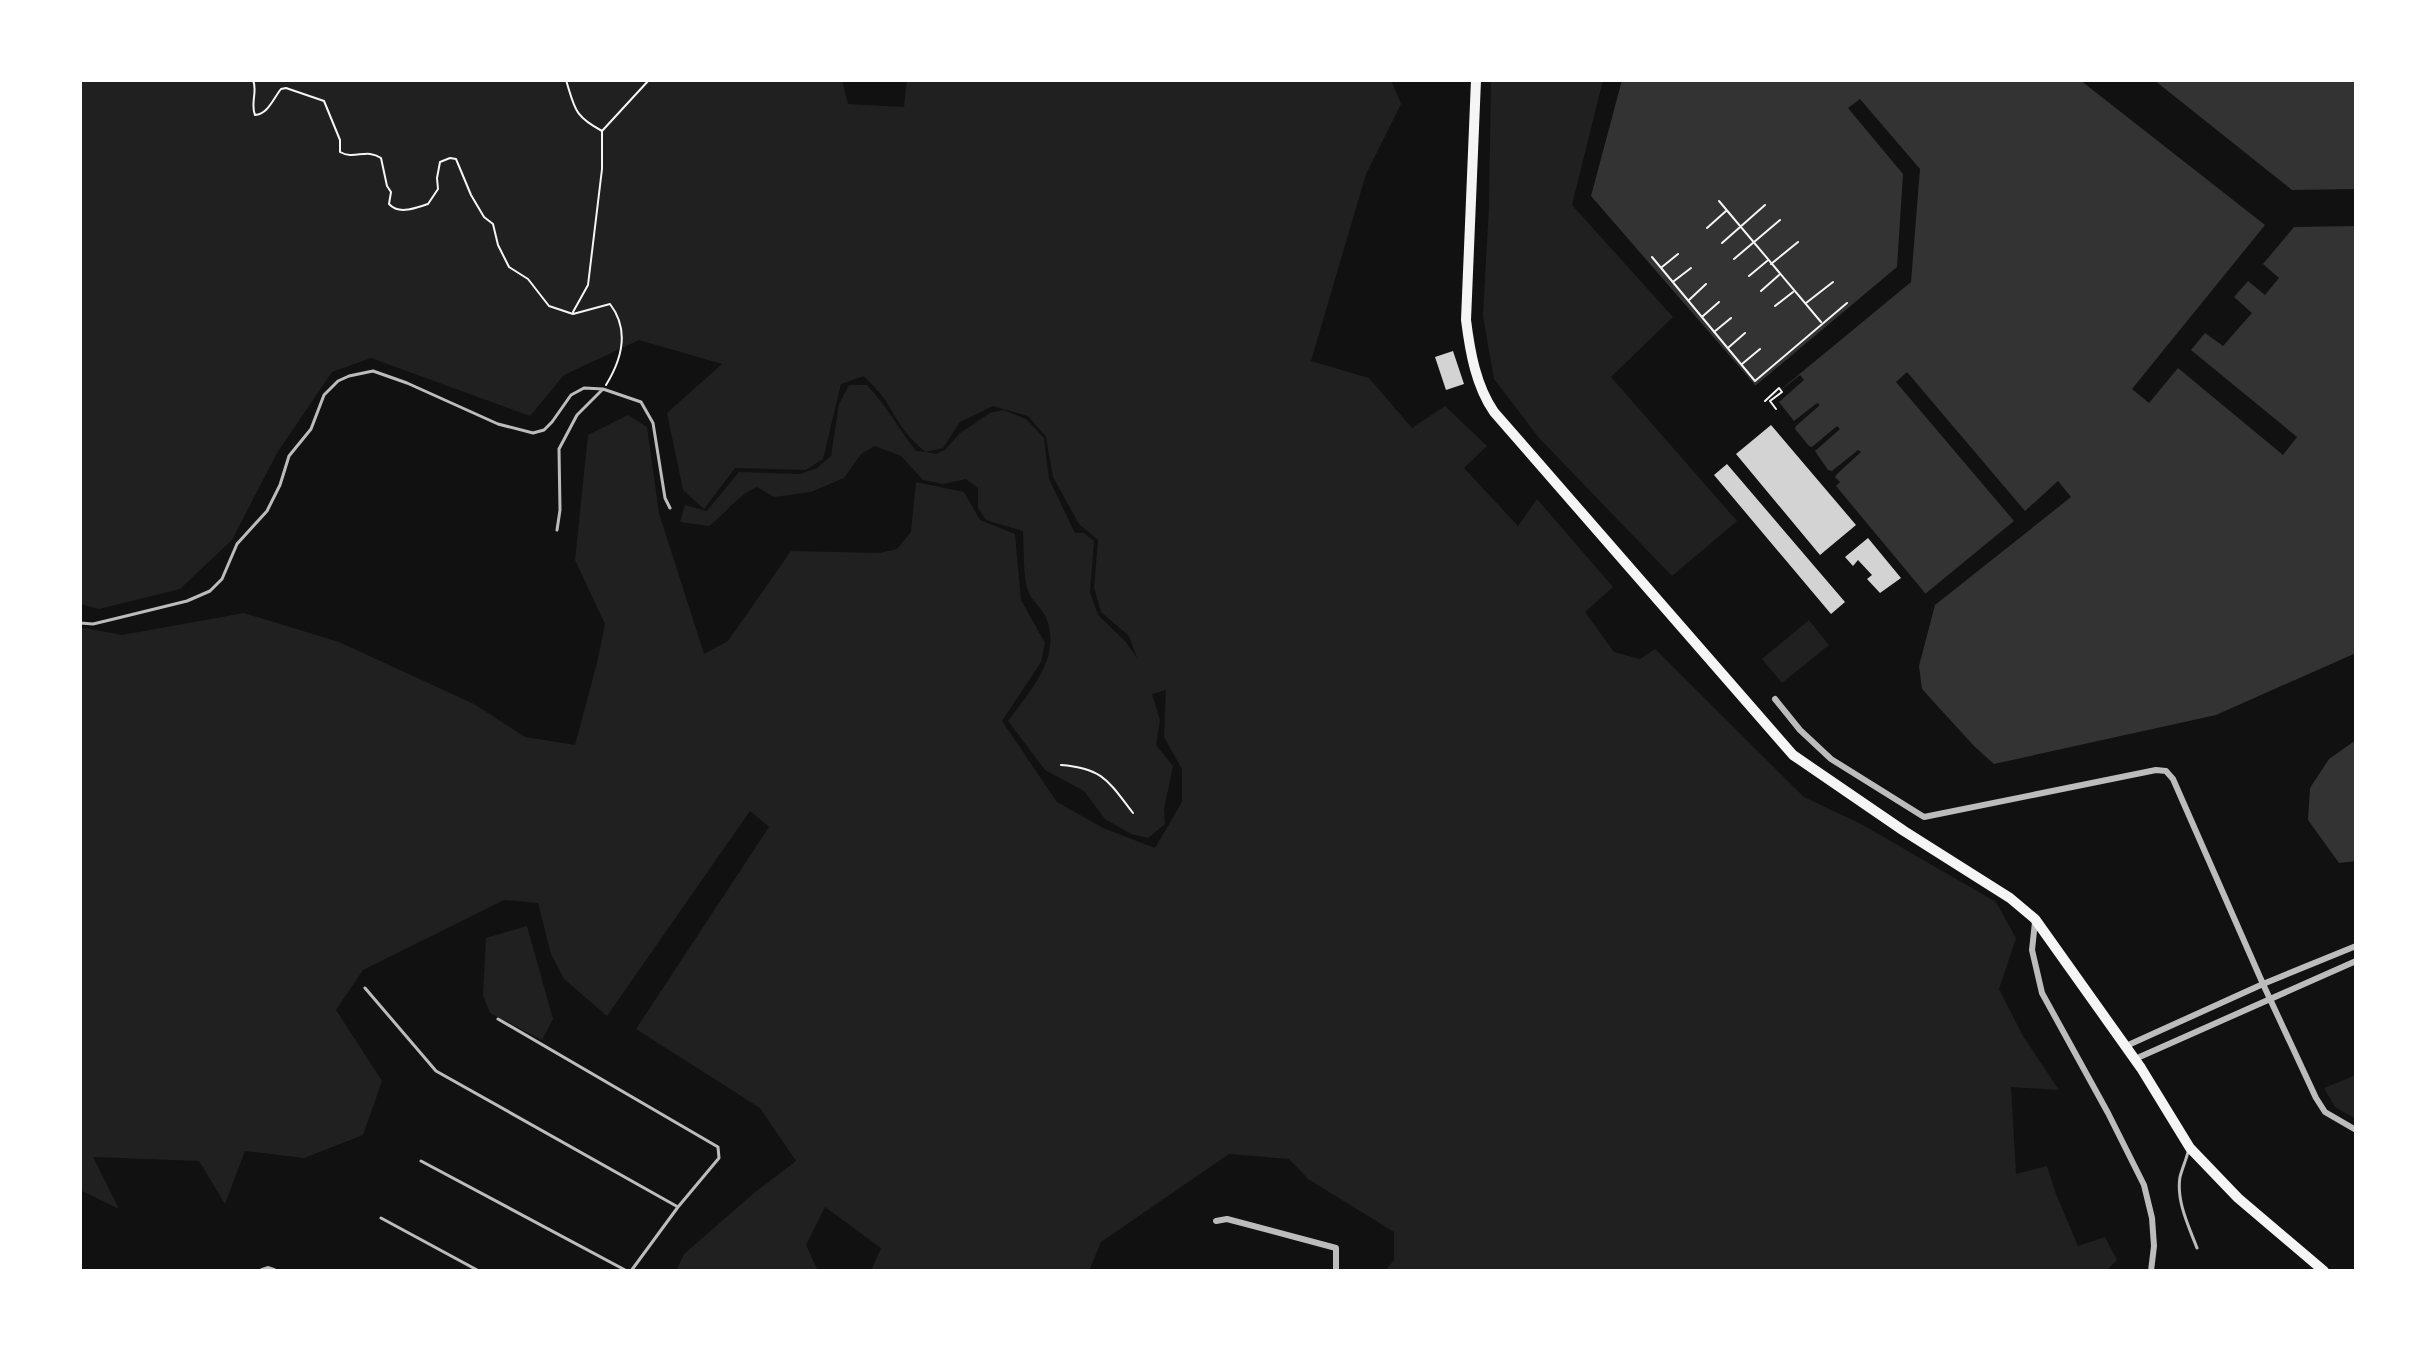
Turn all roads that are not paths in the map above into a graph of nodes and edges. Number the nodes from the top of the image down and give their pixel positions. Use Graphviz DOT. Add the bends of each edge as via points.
graph roads {
  1 [pos="1476,80"];
  2 [pos="603,389"];
  3 [pos="670,508"];
  4 [pos="557,530"];
  5 [pos="80,623"];
  6 [pos="1775,699"];
  7 [pos="2035,919"];
  8 [pos="2356,946"];
  9 [pos="2356,961"];
  10 [pos="2263,984"];
  11 [pos="365,988"];
  12 [pos="2271,999"];
  13 [pos="498,1019"];
  14 [pos="2126,1046"];
  15 [pos="2135,1059"];
  16 [pos="2356,1130"];
  17 [pos="2190,1148"];
  18 [pos="421,1161"];
  19 [pos="678,1207"];
  20 [pos="381,1218"];
  21 [pos="1216,1221"];
  22 [pos="2197,1248"];
  23 [pos="262,1271"];
  24 [pos="274,1271"];
  25 [pos="479,1271"];
  26 [pos="629,1271"];
  27 [pos="1336,1271"];
  28 [pos="2151,1271"];
  29 [pos="2324,1271"];
  1 -- 7 [label="main road" via="1466,320 1487,402 1793,755"];
  2 -- 3 [label="lane" via="645,408 653,423"];
  2 -- 4 [label="lane" via="577,415 559,449"];
  2 -- 5 [label="lane" via="584,388 571,395 544,430 533,433 498,424 373,371 338,381 324,395 311,429 289,456 267,511 237,544 222,579 210,591 122,617"];
  6 -- 10 [label="street" via="1831,759 1924,817 2166,771"];
  7 -- 14 [label="main road"];
  7 -- 28 [label="street" via="2032,950 2042,993 2144,1185 2152,1218"];
  8 -- 10 [label="street"];
  9 -- 12 [label="street"];
  10 -- 12 [label="street"];
  10 -- 14 [label="street"];
  11 -- 19 [label="lane" via="436,1071"];
  12 -- 15 [label="street"];
  12 -- 16 [label="street" via="2325,1112"];
  13 -- 19 [label="lane" via="718,1147 719,1158"];
  14 -- 15 [label="main road"];
  15 -- 17 [label="main road"];
  17 -- 22 [label="lane" via="2180,1190"];
  17 -- 29 [label="main road" via="2238,1198"];
  18 -- 26 [label="lane"];
  19 -- 26 [label="lane"];
  20 -- 25 [label="lane"];
  21 -- 27 [label="street" via="1227,1219 1336,1248"];
  23 -- 24 [label="street"];
}
